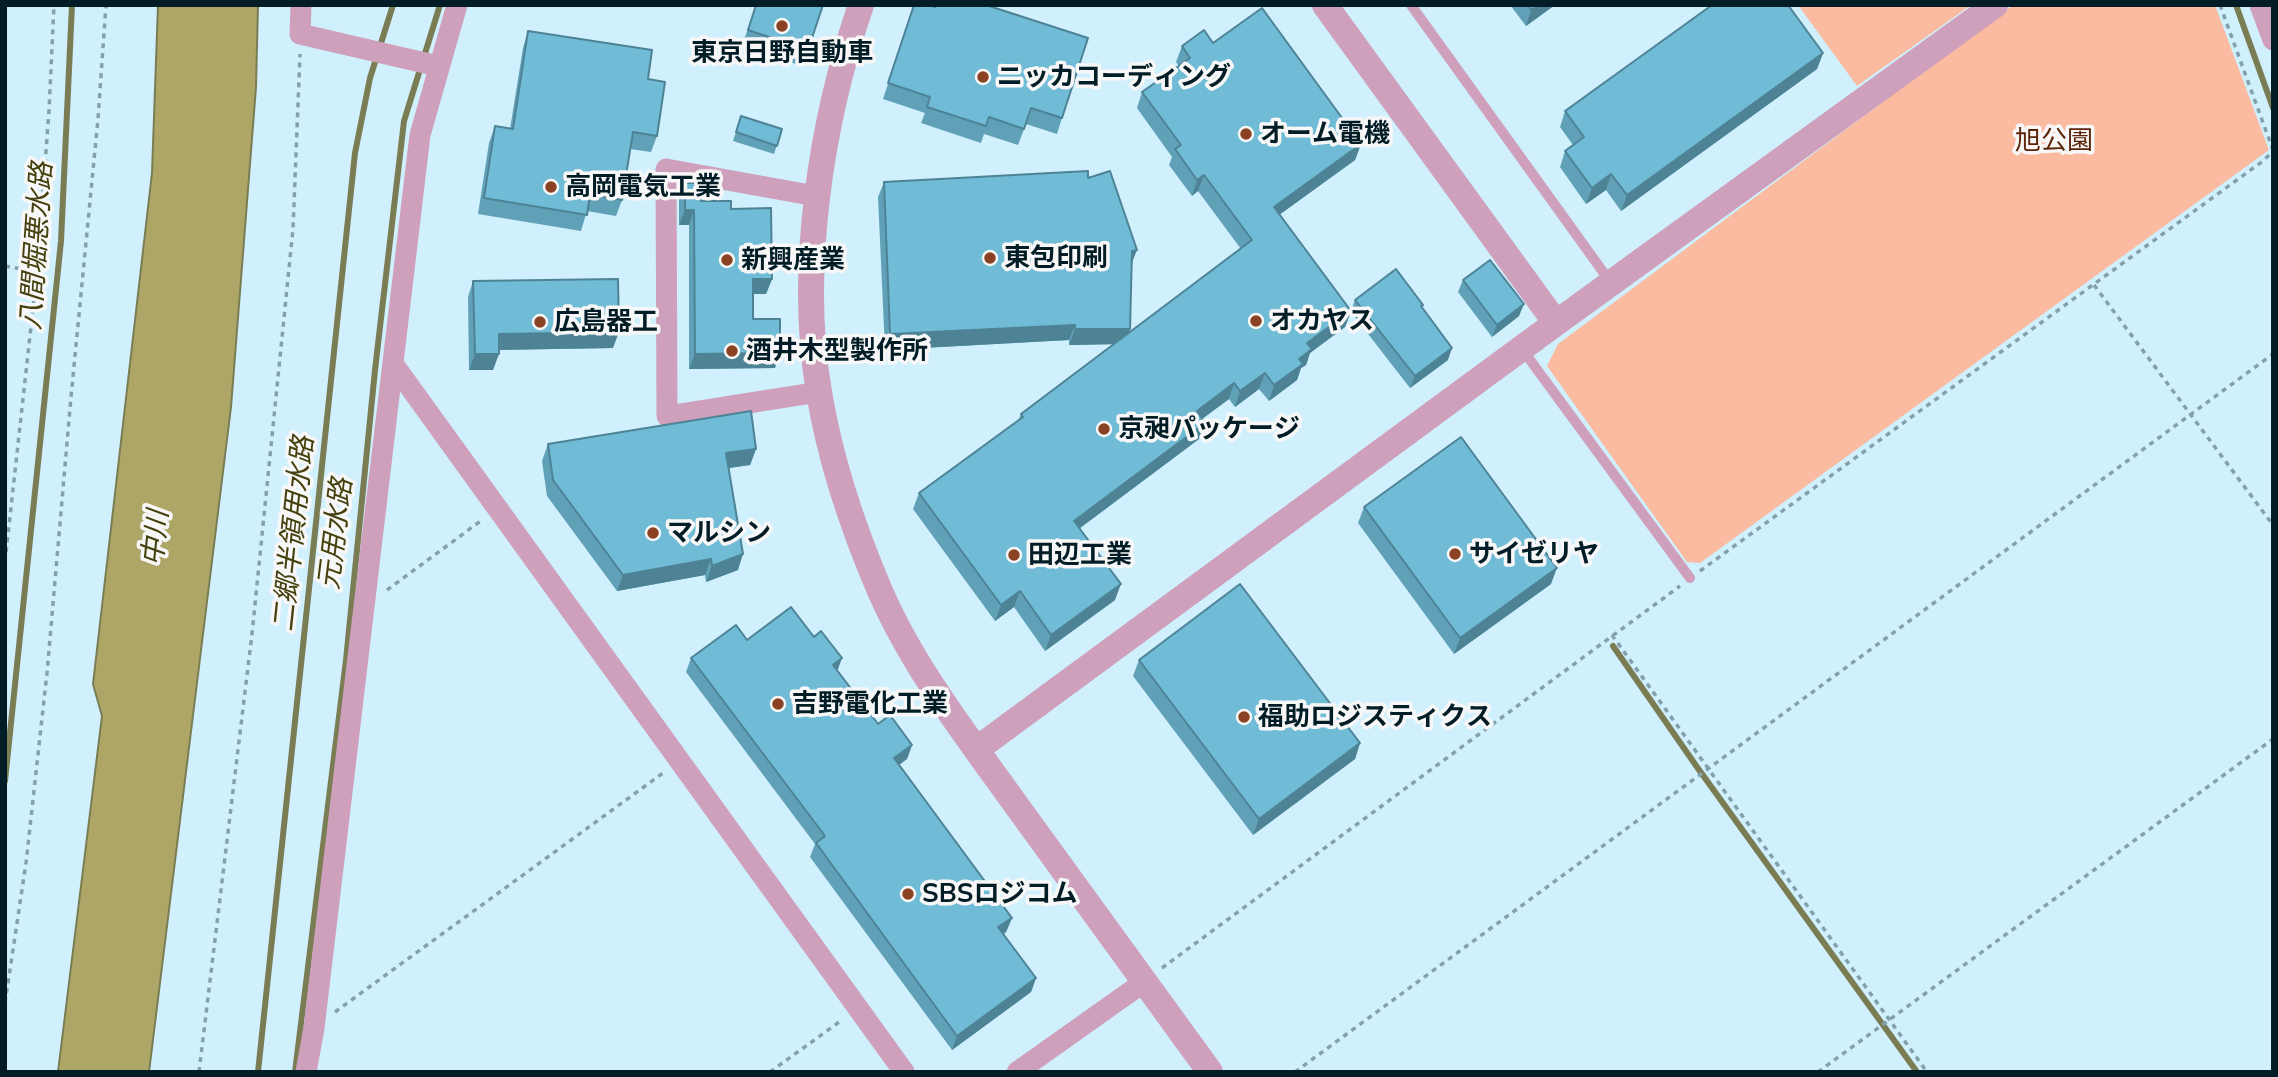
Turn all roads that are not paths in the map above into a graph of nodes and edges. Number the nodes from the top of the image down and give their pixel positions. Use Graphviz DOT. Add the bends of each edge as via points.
graph roads {
  1 [pos="300,5"];
  2 [pos="457,5"];
  3 [pos="861,5"];
  4 [pos="1325,5"];
  5 [pos="1411,5"];
  6 [pos="1995,5"];
  7 [pos="2260,5"];
  8 [pos="2273,40"];
  9 [pos="438,66"];
  10 [pos="816,196"];
  11 [pos="1611,283"];
  12 [pos="1556,323"];
  13 [pos="1522,349"];
  14 [pos="394,365"];
  15 [pos="819,392"];
  16 [pos="1690,578"];
  17 [pos="977,749"];
  18 [pos="1144,982"];
  19 [pos="306,1072"];
  20 [pos="904,1072"];
  21 [pos="1017,1072"];
  22 [pos="1210,1072"];
  1 -- 9 [label="street" via="300,34"];
  2 -- 9 [label="street"];
  3 -- 10 [label="street" via="832,111"];
  4 -- 12 [label="street"];
  5 -- 11 [label="lane"];
  6 -- 11 [label="street"];
  7 -- 8 [label="street"];
  9 -- 14 [label="street" via="420,135"];
  10 -- 15 [label="street" via="812,271"];
  10 -- 15 [label="street" via="666,169 667,416"];
  11 -- 12 [label="street"];
  12 -- 13 [label="street"];
  13 -- 16 [label="lane"];
  13 -- 17 [label="street"];
  14 -- 19 [label="street"];
  14 -- 20 [label="street"];
  15 -- 17 [label="street" via="850,516 881,593 915,659"];
  17 -- 18 [label="street"];
  18 -- 21 [label="street"];
  18 -- 22 [label="street"];
}
